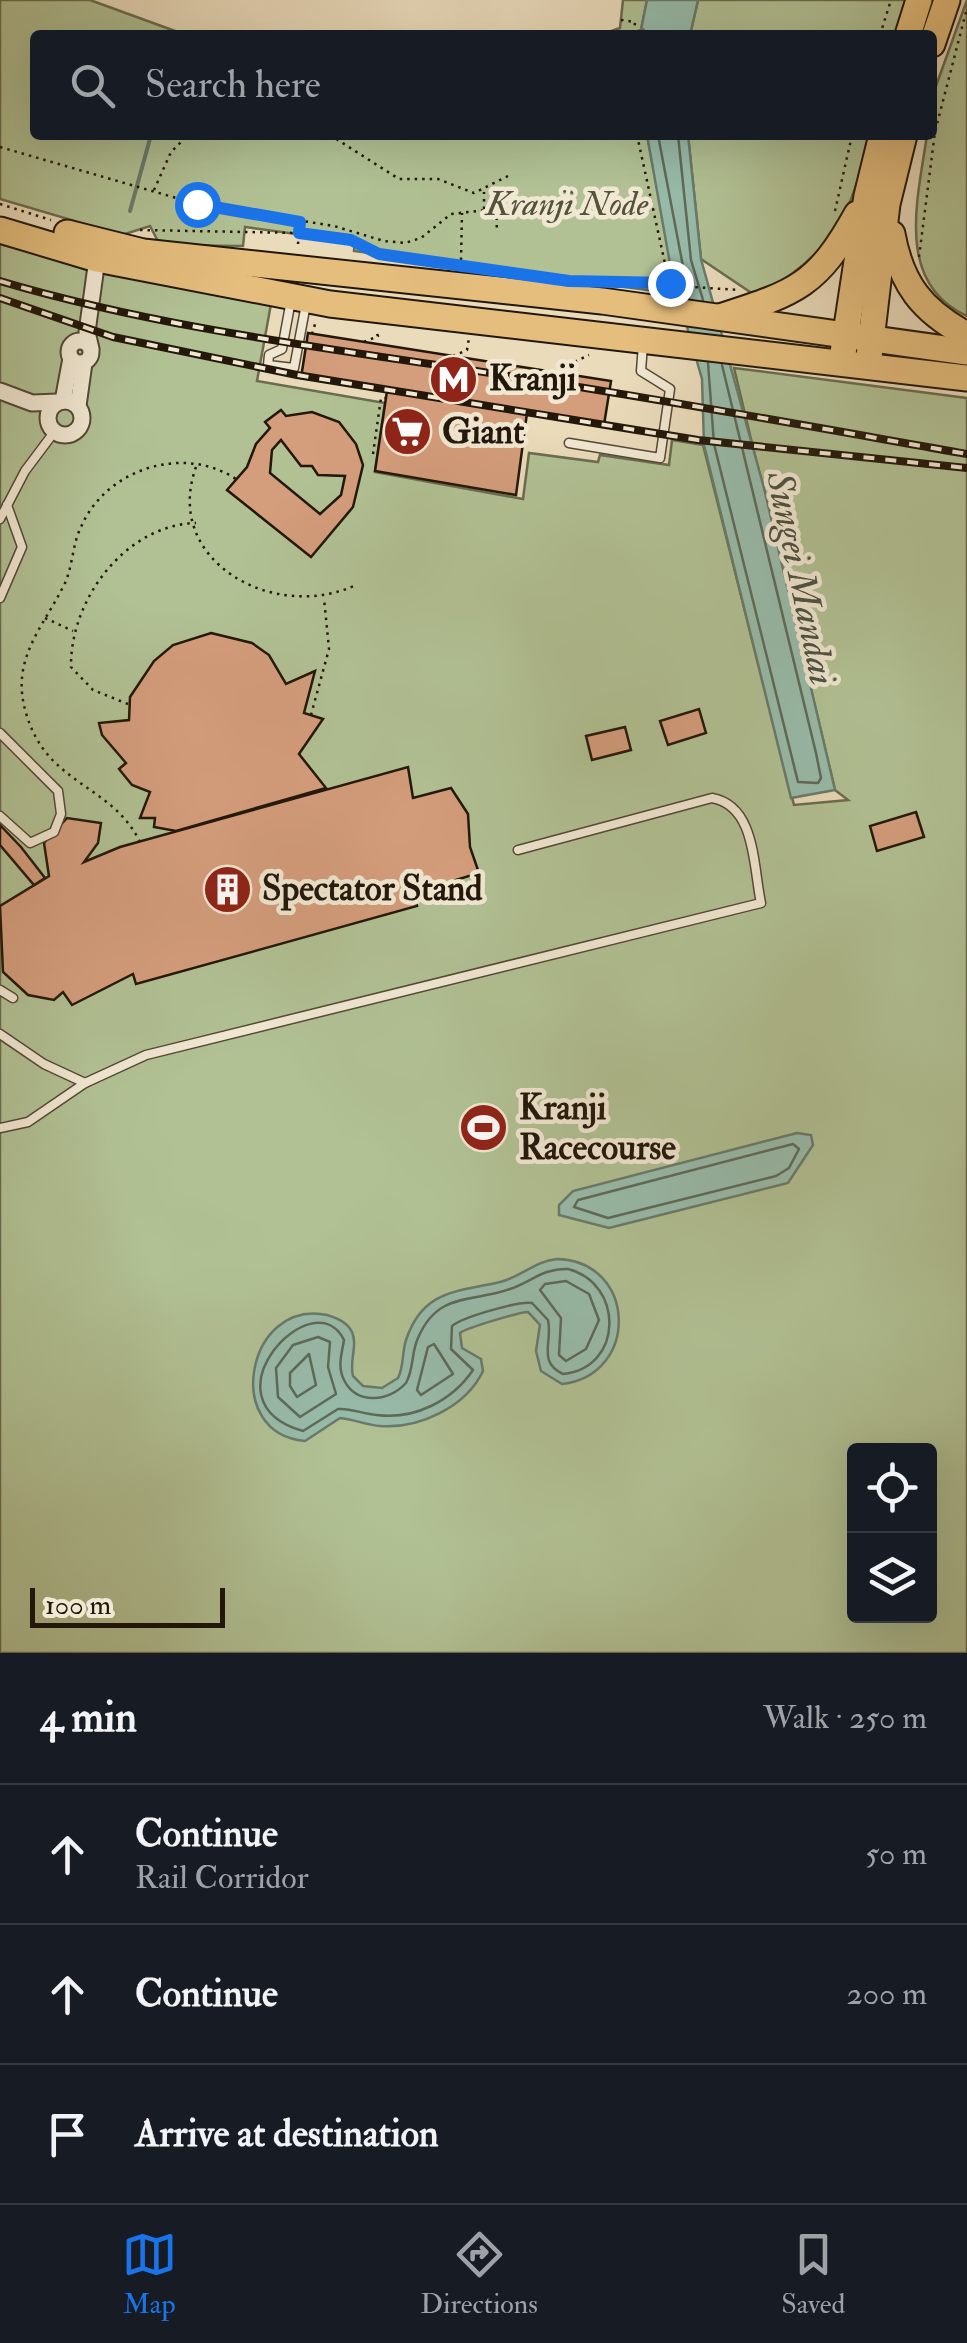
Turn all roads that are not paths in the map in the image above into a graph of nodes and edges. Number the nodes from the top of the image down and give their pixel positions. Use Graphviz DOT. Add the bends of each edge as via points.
graph roads {
  1 [pos="919,0"];
  2 [pos="947,0"];
  3 [pos="910,30"];
  4 [pos="937,30"];
  5 [pos="882,140"];
  6 [pos="902,140"];
  7 [pos="877,200"];
  8 [pos="0,213"];
  9 [pos="0,230"];
  10 [pos="96,258"];
  11 [pos="299,299"];
  12 [pos="602,301"];
  13 [pos="714,320"];
  14 [pos="967,335"];
  15 [pos="615,337"];
  16 [pos="644,340"];
  17 [pos="843,351"];
  18 [pos="967,352"];
  19 [pos="870,354"];
  20 [pos="967,378"];
  21 [pos="0,391"];
  22 [pos="32,403"];
  23 [pos="66,403"];
  24 [pos="51,426"];
  25 [pos="569,443"];
  26 [pos="7,505"];
  27 [pos="0,520"];
  28 [pos="0,598"];
  29 [pos="0,733"];
  30 [pos="0,816"];
  31 [pos="518,850"];
  32 [pos="0,990"];
  33 [pos="13,998"];
  34 [pos="0,1034"];
  35 [pos="84,1083"];
  36 [pos="0,1128"];
  1 -- 3 [label="main road"];
  2 -- 4 [label="main road"];
  5 -- 7 [label="main road"];
  6 -- 7 [label="main road"];
  7 -- 13 [label="main road" via="809,281"];
  7 -- 14 [label="main road" via="907,286"];
  7 -- 17 [label="main road"];
  7 -- 19 [label="main road"];
  8 -- 12 [label="main road" via="130,249"];
  9 -- 10 [label="main road"];
  10 -- 11 [label="main road"];
  10 -- 23 [label="street"];
  11 -- 11 [label="lane" via="294,368 268,365 269,355 282,349"];
  11 -- 15 [label="main road"];
  12 -- 13 [label="main road"];
  12 -- 15 [label="main road" via="626,319"];
  13 -- 17 [label="main road"];
  15 -- 16 [label="main road"];
  16 -- 17 [label="main road"];
  16 -- 25 [label="lane" via="641,371 670,388 660,458"];
  17 -- 19 [label="main road"];
  18 -- 19 [label="main road"];
  19 -- 20 [label="main road"];
  21 -- 22 [label="street"];
  22 -- 23 [label="street"];
  22 -- 24 [label="street"];
  23 -- 24 [label="street" via="51,408"];
  23 -- 24 [label="street" via="82,420 77,430 64,435"];
  24 -- 26 [label="lane"];
  26 -- 27 [label="lane"];
  26 -- 28 [label="lane" via="22,547"];
  29 -- 30 [label="lane" via="62,798 54,832 42,841 30,844"];
  31 -- 35 [label="lane" via="712,798 726,800 744,816 761,903 176,1047"];
  32 -- 33 [label="lane"];
  34 -- 35 [label="lane"];
  35 -- 36 [label="lane" via="28,1122"];
}
